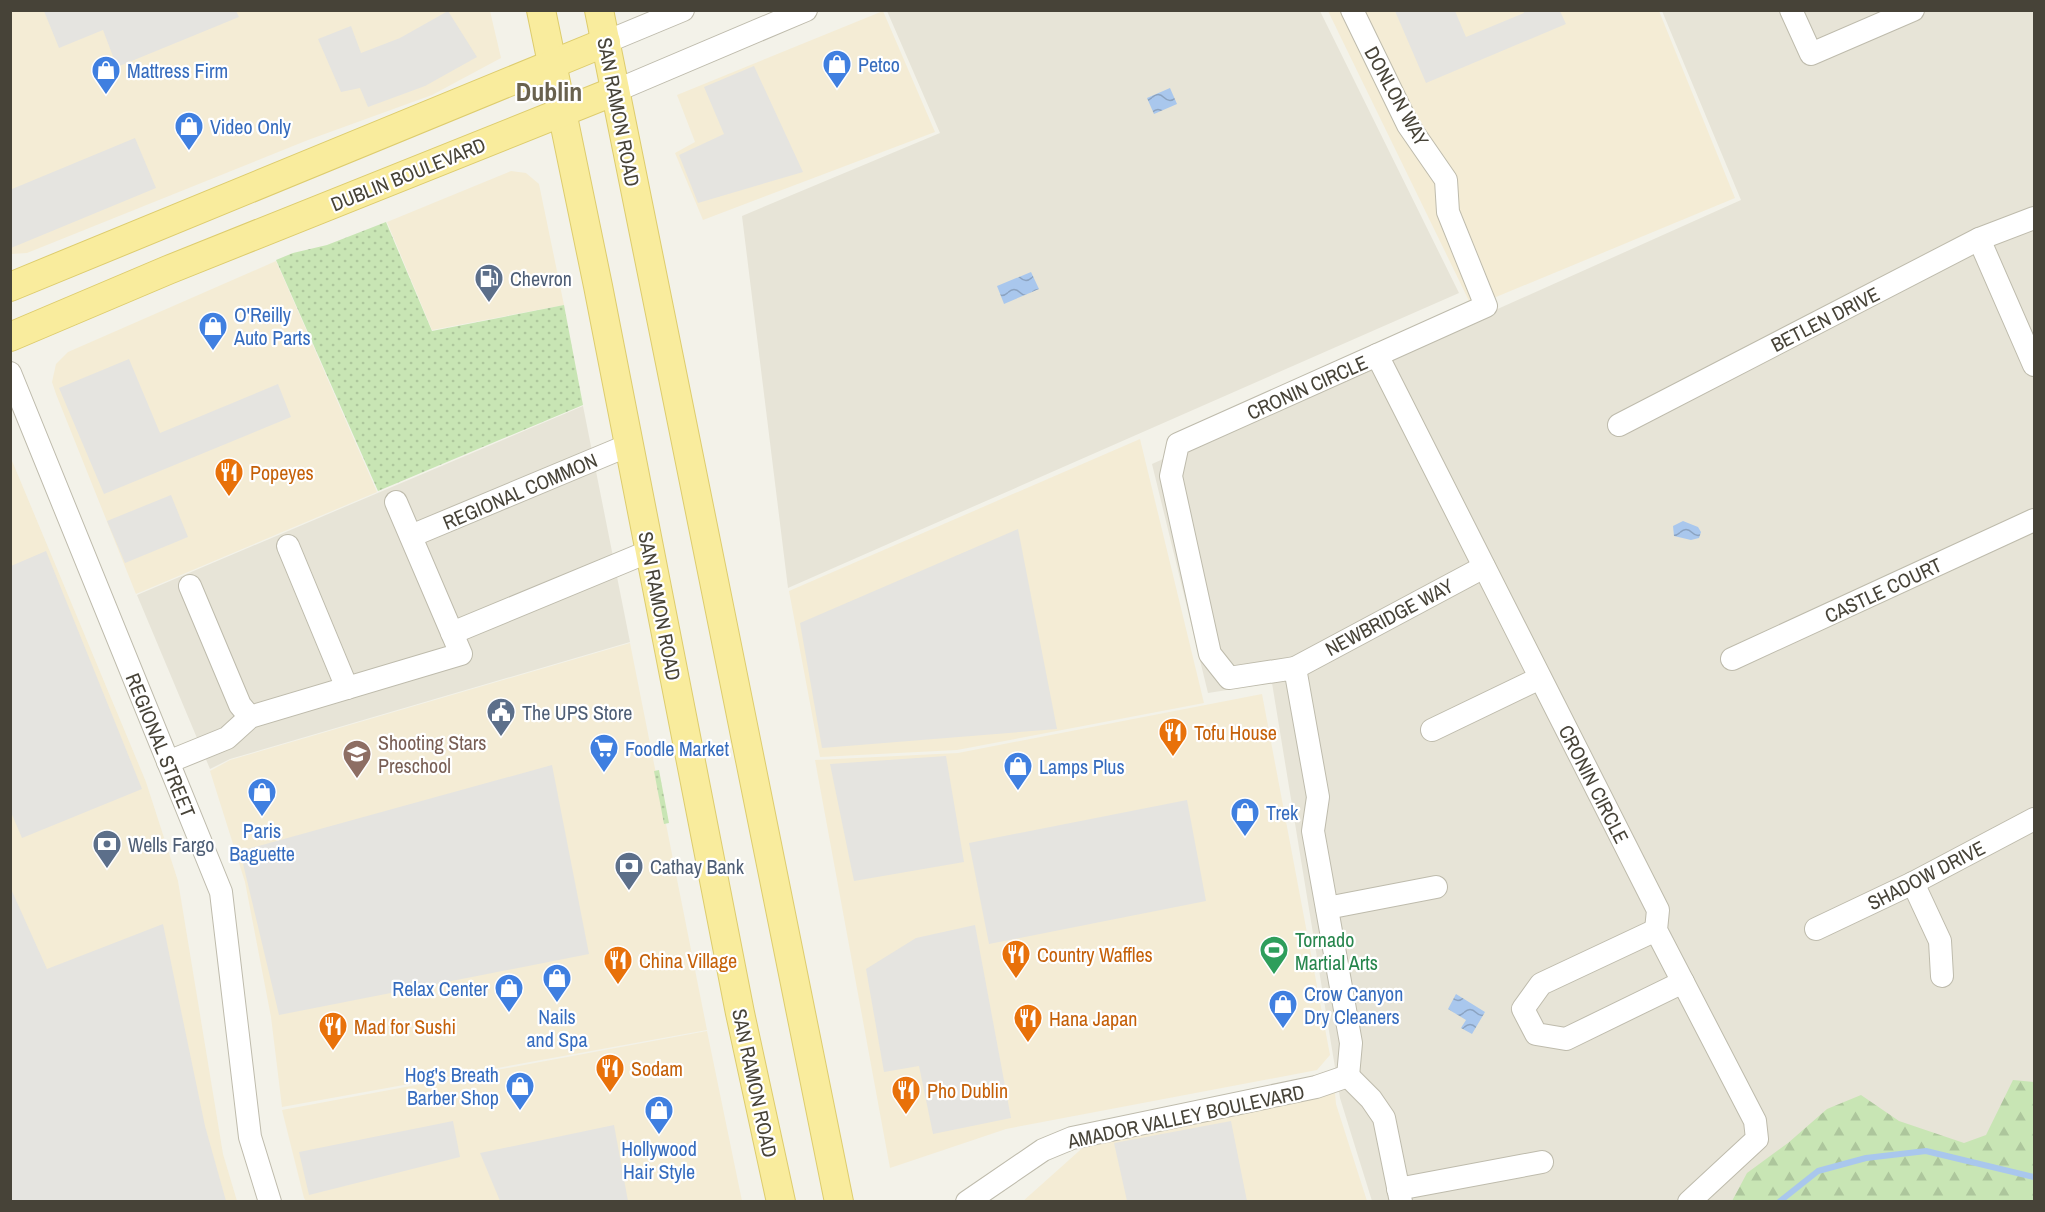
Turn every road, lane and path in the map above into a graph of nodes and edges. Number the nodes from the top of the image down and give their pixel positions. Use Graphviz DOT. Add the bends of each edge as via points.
graph roads {
  1 [pos="541,10"];
  2 [pos="599,10"];
  3 [pos="683,10"];
  4 [pos="806,10"];
  5 [pos="1352,10"];
  6 [pos="1791,10"];
  7 [pos="1912,10"];
  8 [pos="606,42"];
  9 [pos="551,64"];
  10 [pos="615,91"];
  11 [pos="561,112"];
  12 [pos="2034,218"];
  13 [pos="1979,239"];
  14 [pos="10,287"];
  15 [pos="10,337"];
  16 [pos="1377,355"];
  17 [pos="2034,365"];
  18 [pos="10,373"];
  19 [pos="1619,425"];
  20 [pos="629,446"];
  21 [pos="396,502"];
  22 [pos="2034,520"];
  23 [pos="411,536"];
  24 [pos="288,546"];
  25 [pos="650,551"];
  26 [pos="1484,567"];
  27 [pos="190,586"];
  28 [pos="452,633"];
  29 [pos="1732,659"];
  30 [pos="1295,668"];
  31 [pos="1540,678"];
  32 [pos="347,688"];
  33 [pos="250,717"];
  34 [pos="1432,730"];
  35 [pos="168,762"];
  36 [pos="2034,819"];
  37 [pos="1913,882"];
  38 [pos="1437,887"];
  39 [pos="1327,908"];
  40 [pos="1816,929"];
  41 [pos="1656,930"];
  42 [pos="1942,976"];
  43 [pos="1683,982"];
  44 [pos="1348,1076"];
  45 [pos="1542,1162"];
  46 [pos="1400,1195"];
  47 [pos="270,1202"];
  48 [pos="781,1202"];
  49 [pos="839,1202"];
  50 [pos="967,1202"];
  51 [pos="1689,1202"];
  1 -- 9 [label="main road, SAN RAMON ROAD"];
  2 -- 8 [label="main road, SAN RAMON ROAD"];
  3 -- 8 [label="street"];
  4 -- 10 [label="street, DUBLIN BOULEVARD"];
  5 -- 16 [label="street, DONLON WAY" via="1408,125 1446,180 1448,212 1486,306"];
  6 -- 7 [label="street" via="1810,54"];
  8 -- 9 [label="main road"];
  8 -- 10 [label="main road, SAN RAMON ROAD"];
  9 -- 11 [label="main road, SAN RAMON ROAD"];
  9 -- 14 [label="main road"];
  10 -- 11 [label="main road, DUBLIN BOULEVARD"];
  10 -- 49 [label="main road, SAN RAMON ROAD"];
  11 -- 15 [label="main road, DUBLIN BOULEVARD"];
  11 -- 20 [label="main road, SAN RAMON ROAD"];
  12 -- 13 [label="street, BETLEN DRIVE"];
  13 -- 17 [label="street"];
  13 -- 19 [label="street, BETLEN DRIVE"];
  16 -- 26 [label="street, CRONIN CIRCLE"];
  16 -- 30 [label="street, CRONIN CIRCLE" via="1178,444 1171,476 1210,654 1229,678"];
  18 -- 35 [label="street, REGIONAL STREET"];
  20 -- 23 [label="street, REGIONAL COMMON"];
  20 -- 25 [label="main road, SAN RAMON ROAD"];
  21 -- 23 [label="street"];
  22 -- 29 [label="street, CASTLE COURT"];
  23 -- 28 [label="street"];
  24 -- 32 [label="street"];
  25 -- 28 [label="street"];
  25 -- 48 [label="main road, SAN RAMON ROAD"];
  26 -- 30 [label="street, NEWBRIDGE WAY"];
  26 -- 31 [label="street, CRONIN CIRCLE"];
  27 -- 33 [label="street" via="240,705"];
  28 -- 32 [label="street" via="461,654"];
  30 -- 39 [label="street" via="1318,797 1313,831"];
  31 -- 34 [label="street"];
  31 -- 41 [label="street, CRONIN CIRCLE" via="1658,910"];
  32 -- 33 [label="street"];
  33 -- 35 [label="street" via="227,738"];
  35 -- 47 [label="street, REGIONAL STREET" via="221,892 249,1137"];
  36 -- 37 [label="street, SHADOW DRIVE"];
  37 -- 40 [label="street, SHADOW DRIVE"];
  37 -- 42 [label="street" via="1940,941"];
  38 -- 39 [label="street"];
  39 -- 44 [label="street" via="1351,1043"];
  41 -- 43 [label="street, CRONIN CIRCLE"];
  41 -- 43 [label="street" via="1541,984 1523,1009 1536,1034 1566,1039"];
  43 -- 51 [label="street, CRONIN CIRCLE" via="1755,1121 1757,1139"];
  44 -- 46 [label="street" via="1384,1118"];
  44 -- 50 [label="street, AMADOR VALLEY BOULEVARD" via="1316,1087 1072,1138 1043,1150"];
  45 -- 46 [label="street"];
}
